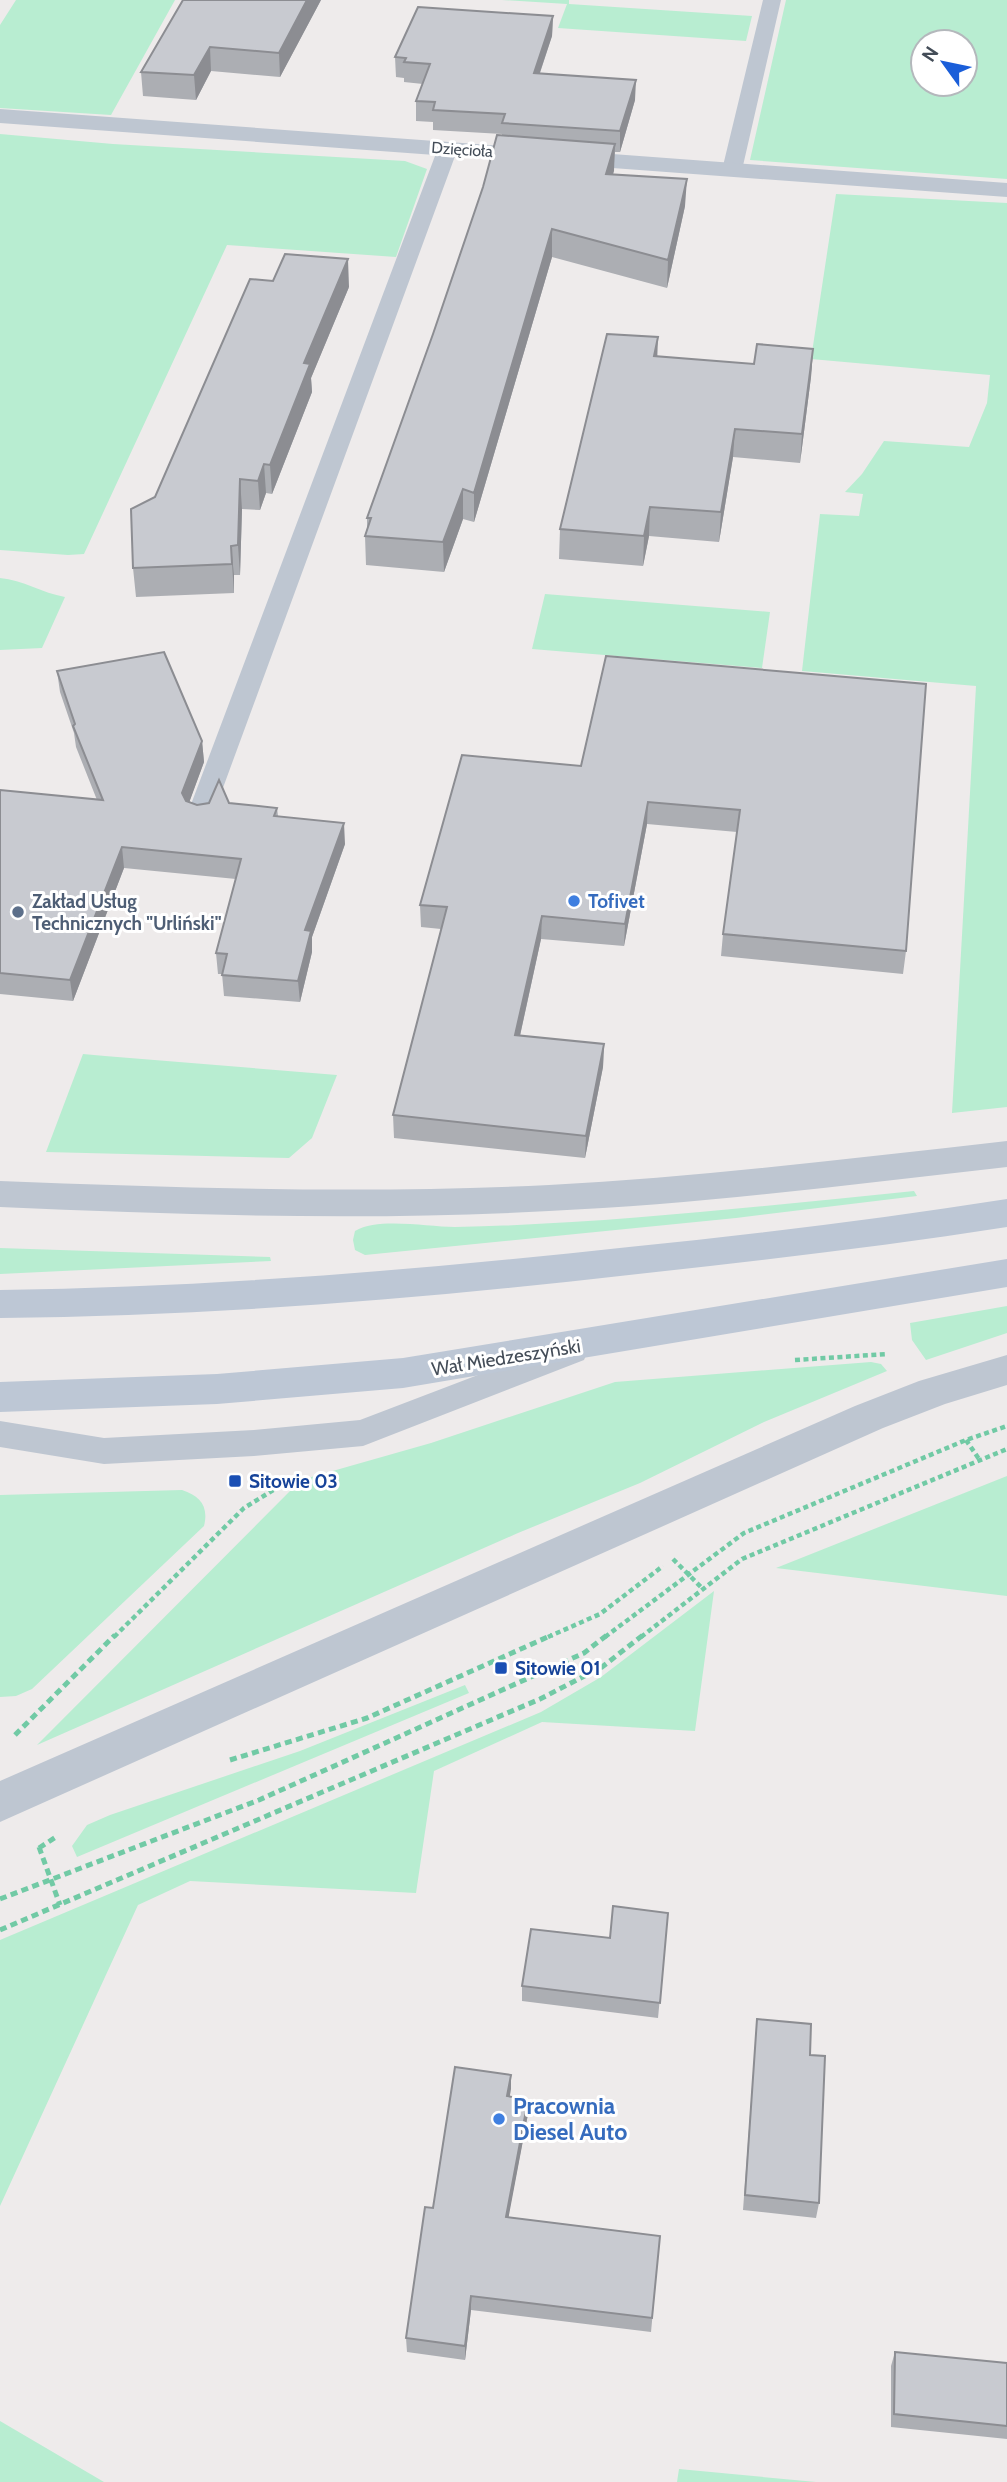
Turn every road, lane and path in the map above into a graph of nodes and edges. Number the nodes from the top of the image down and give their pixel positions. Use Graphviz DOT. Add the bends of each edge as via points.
graph roads {
  1 [pos="772,0"];
  2 [pos="0,116"];
  3 [pos="449,148"];
  4 [pos="732,170"];
  5 [pos="1007,190"];
  6 [pos="200,814"];
  7 [pos="1007,1154"];
  8 [pos="0,1194"];
  9 [pos="1007,1213"];
  10 [pos="1007,1273"];
  11 [pos="0,1304"];
  12 [pos="591,1344"];
  13 [pos="1007,1370"];
  14 [pos="0,1397"];
  15 [pos="1007,1426"];
  16 [pos="960,1431"];
  17 [pos="0,1434"];
  18 [pos="966,1440"];
  19 [pos="1007,1449"];
  20 [pos="979,1459"];
  21 [pos="280,1487"];
  22 [pos="688,1573"];
  23 [pos="702,1588"];
  24 [pos="11,1738"];
  25 [pos="222,1762"];
  26 [pos="0,1802"];
  27 [pos="61,1835"];
  28 [pos="50,1881"];
  29 [pos="0,1899"];
  30 [pos="60,1905"];
  31 [pos="0,1930"];
  1 -- 4 [label="lane"];
  2 -- 3 [label="street, Dzięcioła"];
  3 -- 4 [label="street, Dzięcioła"];
  3 -- 6 [label="lane"];
  4 -- 5 [label="street, Dzięcioła"];
  7 -- 8 [label="street" via="628,1194 478,1200 260,1202"];
  9 -- 11 [label="main road" via="808,1241 470,1278 187,1298"];
  10 -- 12 [label="main road, Wał Miedzeszyński"];
  12 -- 14 [label="main road, Wał Miedzeszyński" via="356,1378 217,1389"];
  12 -- 17 [label="lane" via="363,1433 104,1451"];
  13 -- 26 [label="street" via="869,1417"];
  15 -- 18 [label="path"];
  16 -- 18 [label="path"];
  18 -- 20 [label="path"];
  18 -- 22 [label="path" via="744,1533"];
  19 -- 20 [label="path"];
  20 -- 23 [label="path" via="742,1559"];
  21 -- 24 [label="path" via="244,1508"];
  22 -- 23 [label="path"];
  22 -- 25 [label="path" via="674,1558 600,1614 367,1718"];
  22 -- 28 [label="path" via="584,1653 259,1800"];
  23 -- 30 [label="path" via="602,1667 540,1699"];
  27 -- 28 [label="path" via="39,1845"];
  28 -- 29 [label="path"];
  28 -- 30 [label="path"];
  30 -- 31 [label="path"];
}
